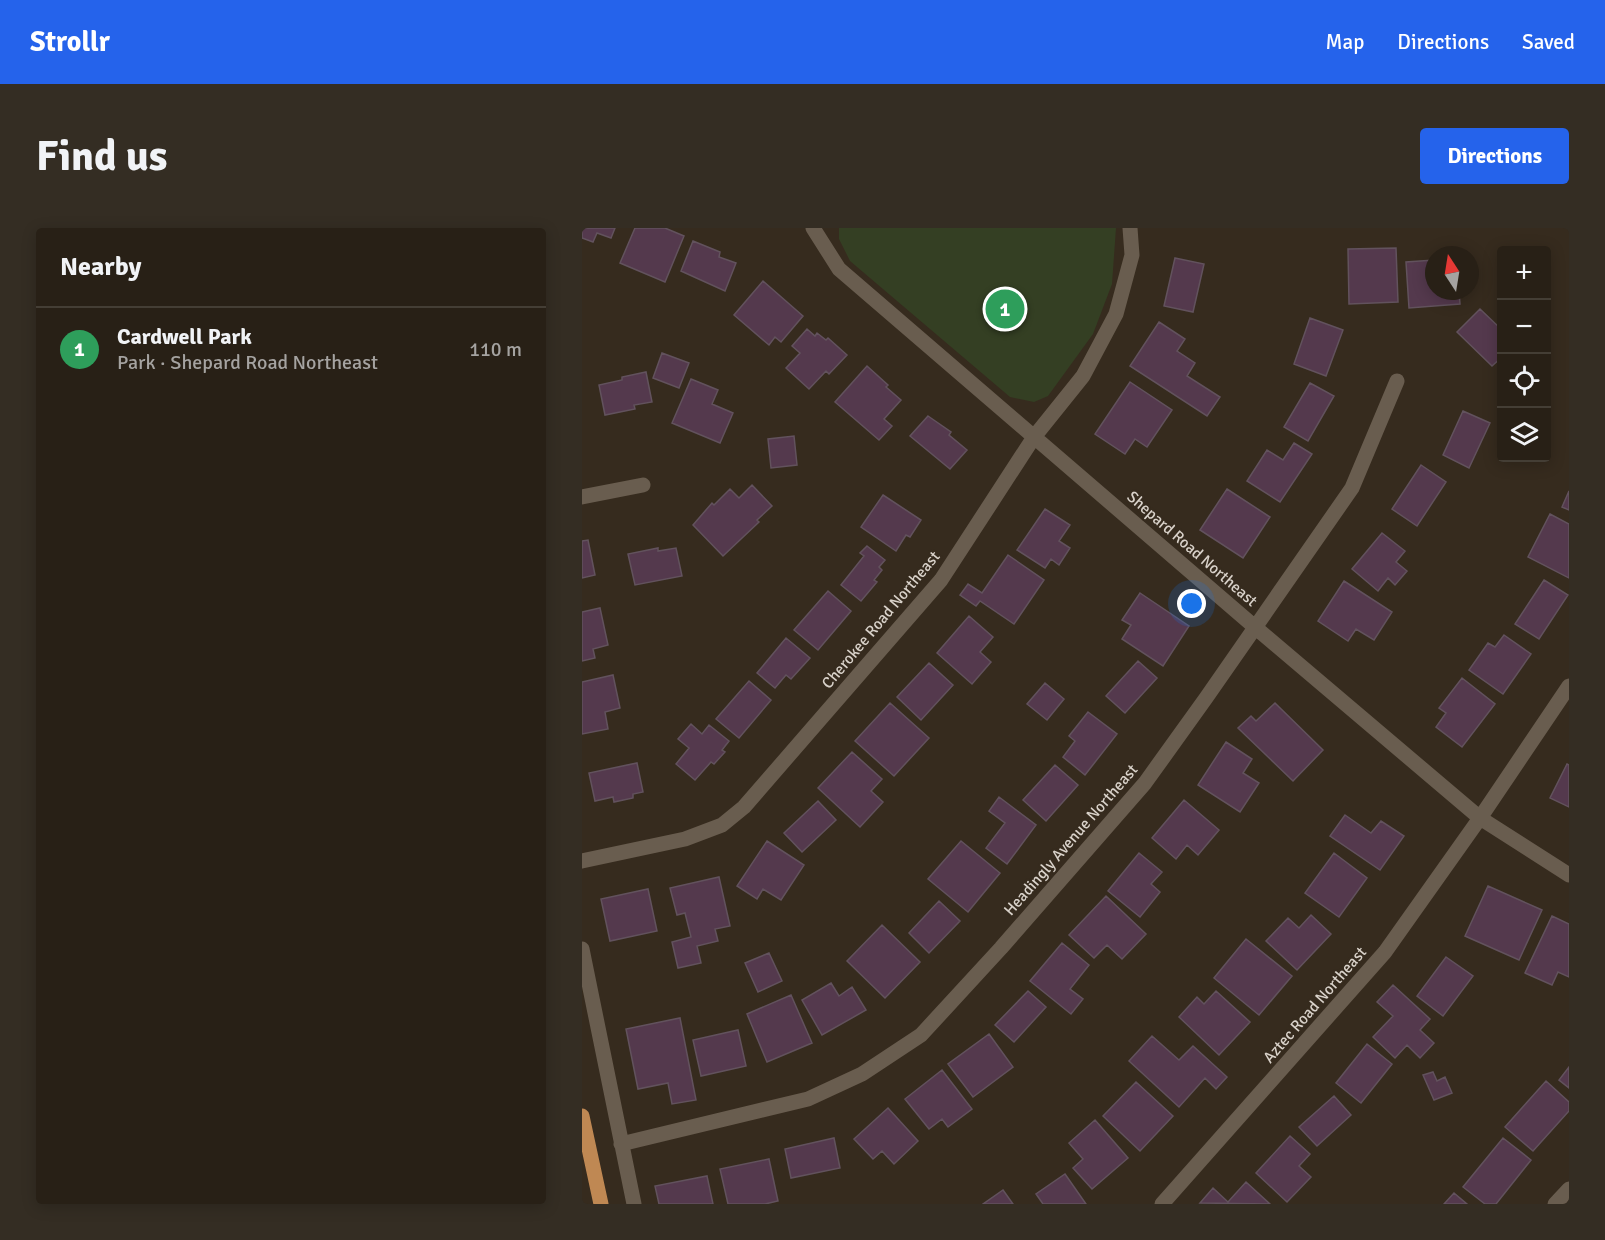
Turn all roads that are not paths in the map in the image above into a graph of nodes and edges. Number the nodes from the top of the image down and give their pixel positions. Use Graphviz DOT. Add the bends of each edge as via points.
graph roads {
  1 [pos="813,228"];
  2 [pos="1130,228"];
  3 [pos="1397,381"];
  4 [pos="1034,437"];
  5 [pos="643,485"];
  6 [pos="582,497"];
  7 [pos="1256,628"];
  8 [pos="1569,686"];
  9 [pos="1480,818"];
  10 [pos="582,861"];
  11 [pos="1569,875"];
  12 [pos="582,949"];
  13 [pos="582,1116"];
  14 [pos="621,1144"];
  15 [pos="1569,1189"];
  16 [pos="602,1204"];
  17 [pos="634,1204"];
  18 [pos="1162,1204"];
  19 [pos="1556,1204"];
  1 -- 4 [label="street, Shepard Road Northeast" via="839,268"];
  2 -- 4 [label="street, Cherokee Road Northeast" via="1132,255 1116,314 1083,376"];
  3 -- 7 [label="street, Headingly Avenue Northeast" via="1352,488"];
  4 -- 7 [label="street, Shepard Road Northeast"];
  4 -- 10 [label="street, Cherokee Road Northeast" via="941,580 744,807 722,825 685,839"];
  5 -- 6 [label="street"];
  7 -- 9 [label="street, Shepard Road Northeast"];
  7 -- 14 [label="street, Headingly Avenue Northeast" via="1145,783 921,1035 862,1074 808,1099"];
  8 -- 9 [label="street, Aztec Road Northeast"];
  9 -- 11 [label="street, Shepard Road Northeast"];
  9 -- 18 [label="street, Aztec Road Northeast" via="1385,952"];
  12 -- 14 [label="street"];
  13 -- 16 [label="main road"];
  14 -- 17 [label="street"];
  15 -- 19 [label="street"];
}
